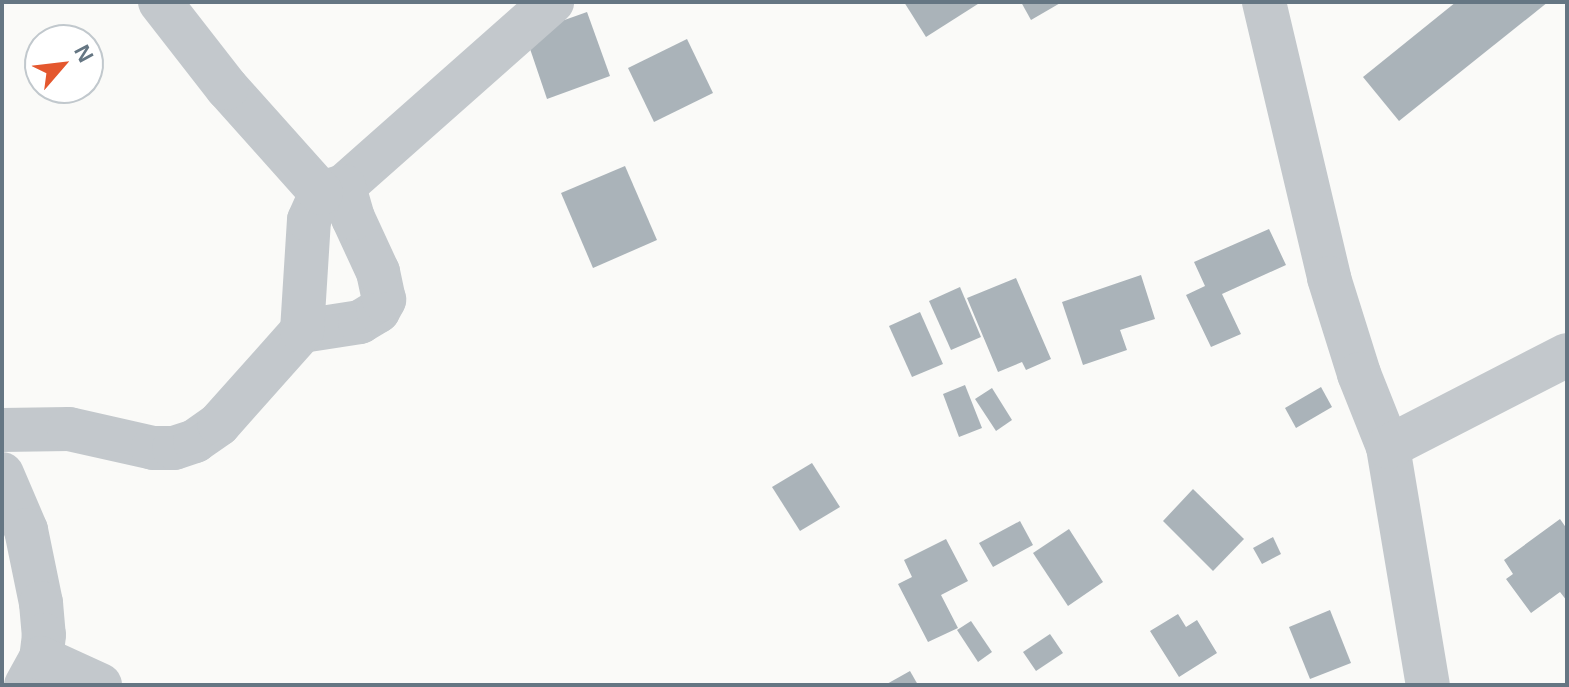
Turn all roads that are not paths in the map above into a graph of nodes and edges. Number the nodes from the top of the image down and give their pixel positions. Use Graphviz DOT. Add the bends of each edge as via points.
graph roads {
  1 [pos="160,2"];
  2 [pos="552,2"];
  3 [pos="1264,2"];
  4 [pos="333,190"];
  5 [pos="302,331"];
  6 [pos="1567,355"];
  7 [pos="2,430"];
  8 [pos="1388,447"];
  9 [pos="2,474"];
  10 [pos="33,672"];
  11 [pos="100,685"];
  12 [pos="1428,685"];
  1 -- 4 [label="street" via="227,88"];
  2 -- 4 [label="street"];
  3 -- 8 [label="street" via="1329,278"];
  4 -- 5 [label="street" via="309,220"];
  4 -- 5 [label="street" via="353,218 378,272 384,300 378,311 360,322"];
  5 -- 7 [label="street" via="219,424 174,448 69,429"];
  6 -- 8 [label="street"];
  8 -- 12 [label="street"];
  9 -- 10 [label="street" via="32,556 44,635"];
  10 -- 11 [label="street"];
}
